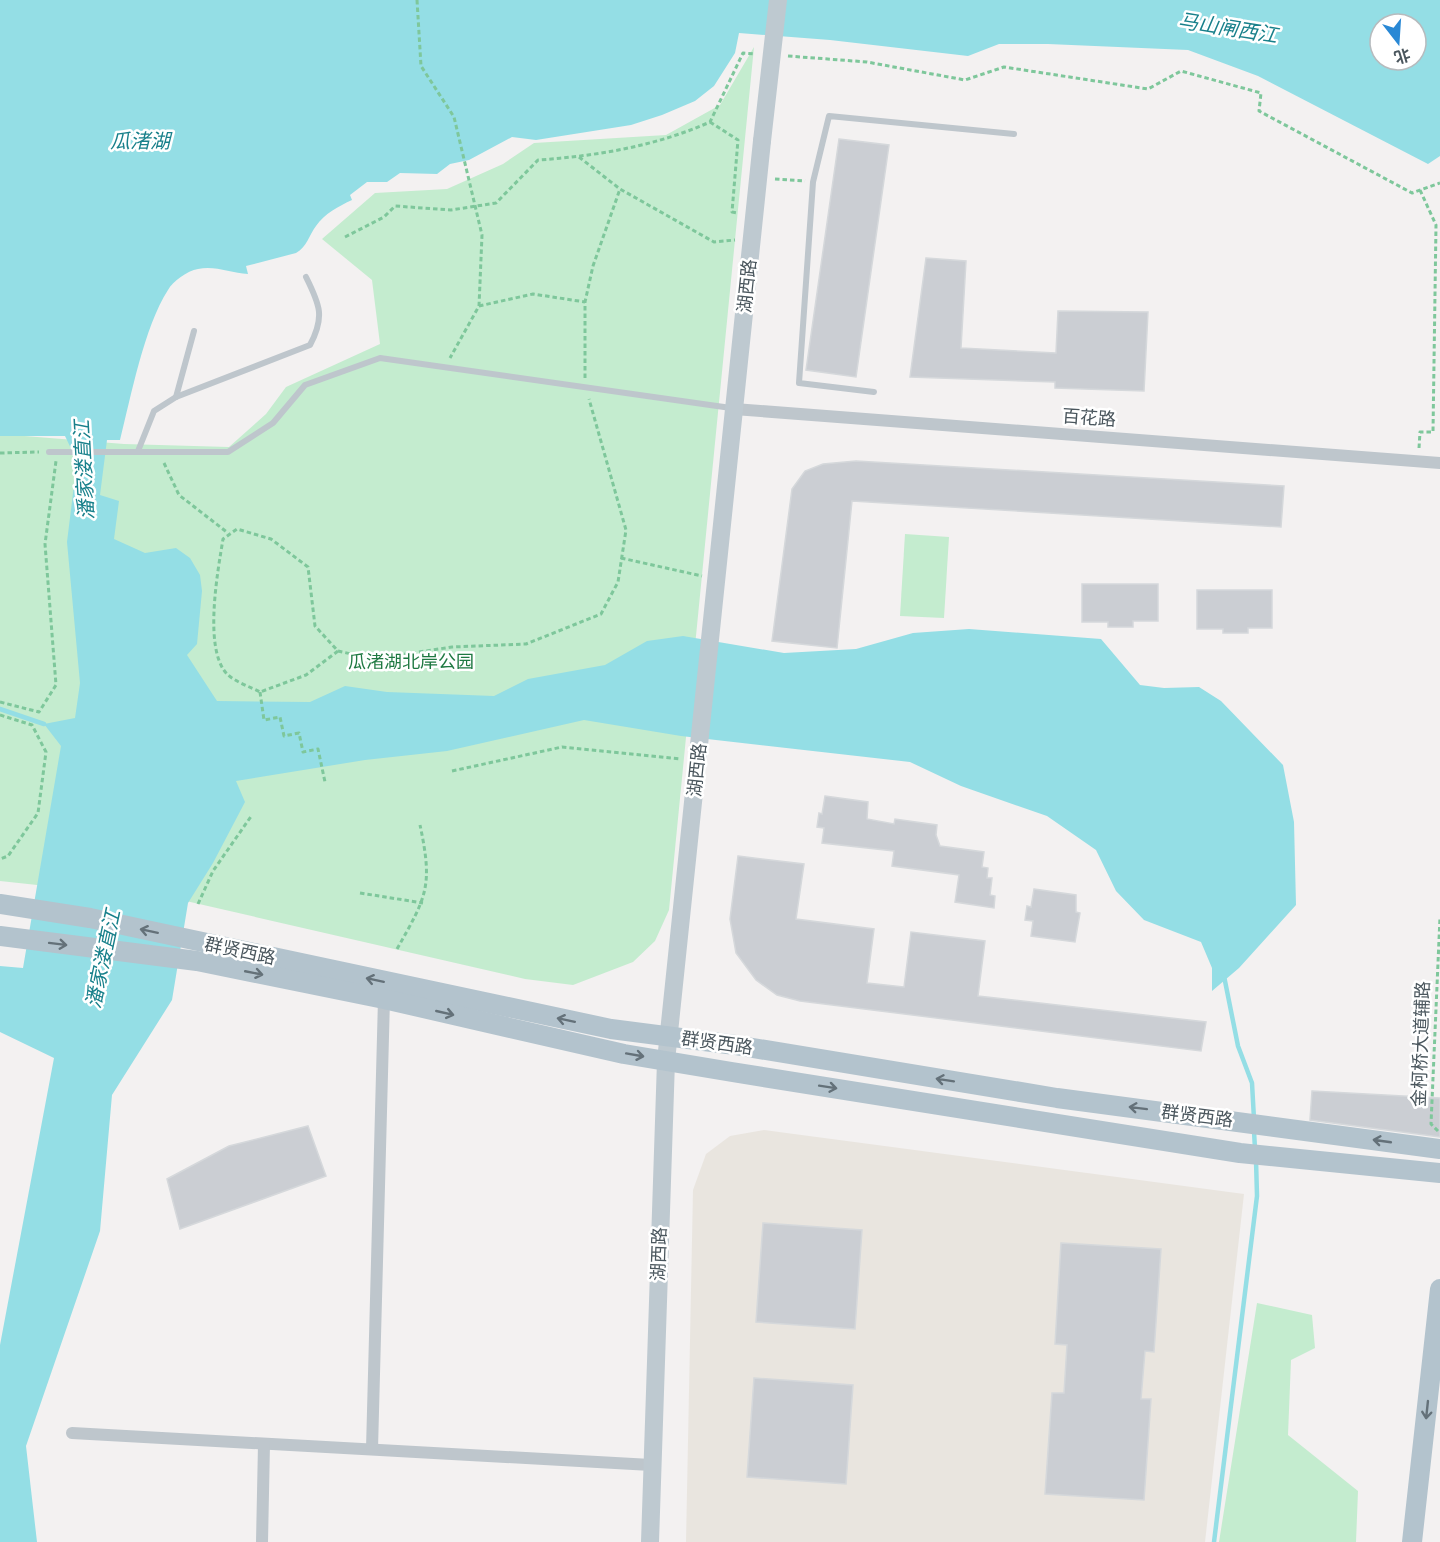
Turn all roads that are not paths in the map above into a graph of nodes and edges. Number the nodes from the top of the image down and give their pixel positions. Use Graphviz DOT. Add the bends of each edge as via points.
graph roads {
  1 [pos="778,0"];
  2 [pos="1014,134"];
  3 [pos="306,277"];
  4 [pos="194,331"];
  5 [pos="874,392"];
  6 [pos="176,397"];
  7 [pos="734,409"];
  8 [pos="138,451"];
  9 [pos="50,452"];
  10 [pos="1440,463"];
  11 [pos="0,904"];
  12 [pos="0,936"];
  13 [pos="384,999"];
  14 [pos="668,1036"];
  15 [pos="666,1061"];
  16 [pos="1440,1149"];
  17 [pos="1440,1173"];
  18 [pos="1440,1289"];
  19 [pos="72,1433"];
  20 [pos="264,1444"];
  21 [pos="372,1449"];
  22 [pos="651,1465"];
  23 [pos="262,1542"];
  24 [pos="650,1542"];
  25 [pos="1412,1542"];
  1 -- 7 [label="street, 湖西路, bridge"];
  2 -- 5 [label="lane" via="829,116 813,182 800,383"];
  3 -- 6 [label="lane" via="316,297 321,325 310,345"];
  4 -- 6 [label="lane"];
  6 -- 8 [label="lane" via="154,411"];
  7 -- 8 [label="lane" via="380,358 305,385 273,423 228,452"];
  7 -- 10 [label="street, 百花路"];
  7 -- 14 [label="street, 湖西路"];
  8 -- 9 [label="lane"];
  14 -- 11 [label="main road, 群贤西路, one-way" via="600,1027 90,918"];
  12 -- 13 [label="main road, 群贤西路, one-way" via="197,961"];
  13 -- 15 [label="main road, 群贤西路, one-way"];
  13 -- 21 [label="street"];
  14 -- 15 [label="street, 湖西路"];
  16 -- 14 [label="main road, 群贤西路, one-way" via="1057,1098"];
  15 -- 17 [label="main road, 群贤西路, one-way" via="1240,1153"];
  15 -- 22 [label="street, 湖西路"];
  18 -- 25 [label="main road, one-way"];
  19 -- 20 [label="street"];
  20 -- 21 [label="street"];
  20 -- 23 [label="street"];
  21 -- 22 [label="street"];
  22 -- 24 [label="street, 湖西路"];
}
